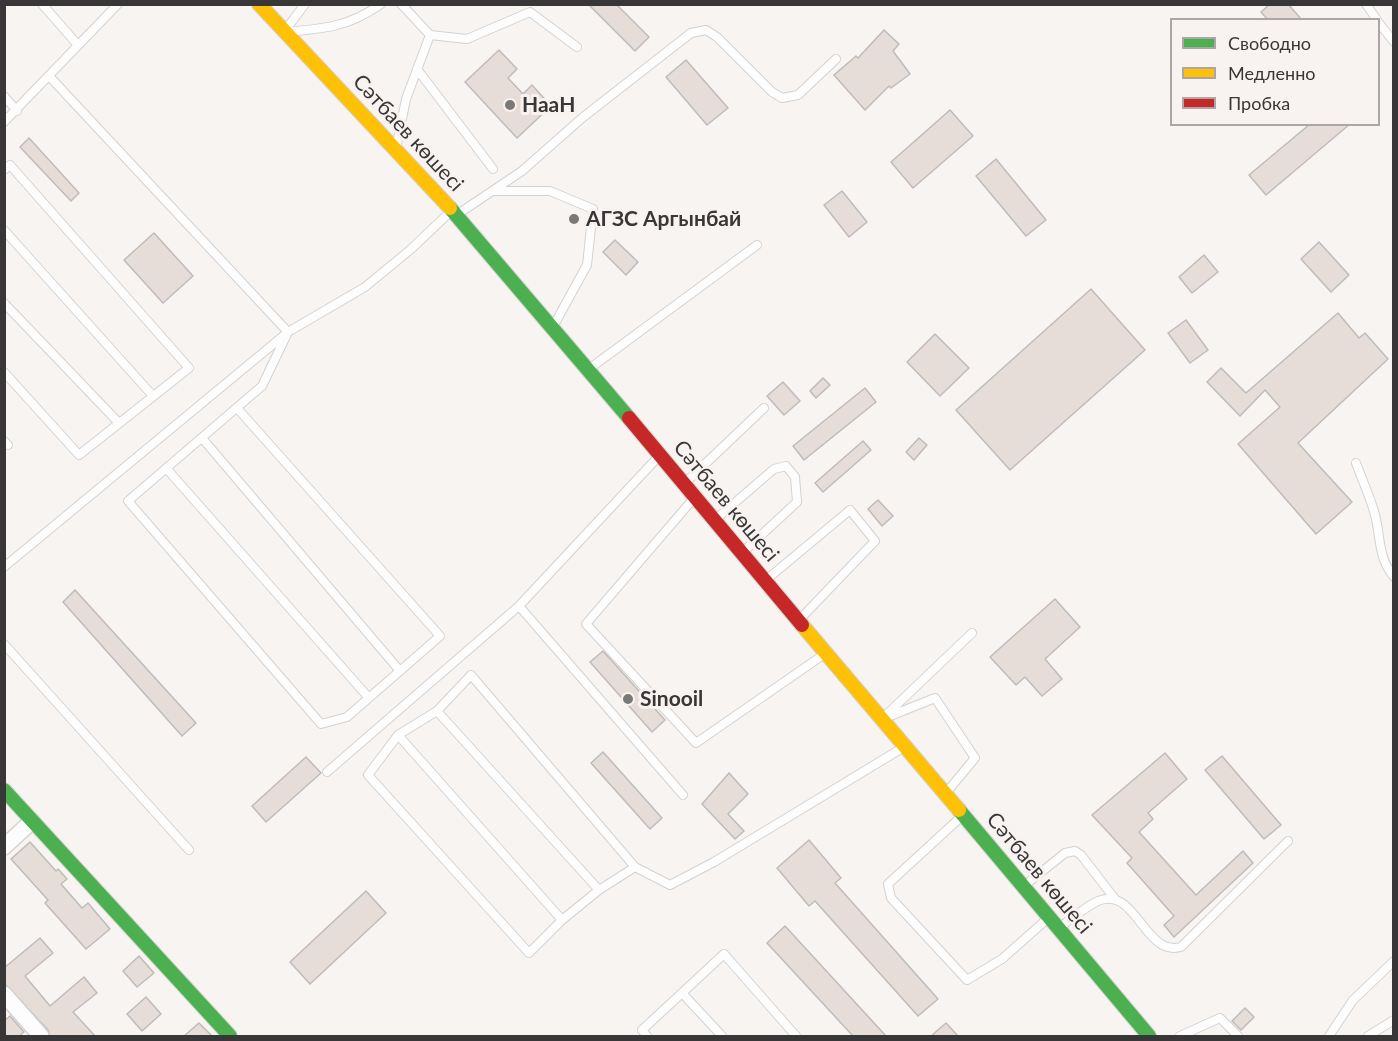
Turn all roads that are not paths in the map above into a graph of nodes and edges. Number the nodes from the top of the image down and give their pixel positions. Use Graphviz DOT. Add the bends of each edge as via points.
graph roads {
  1 [pos="42,4"];
  2 [pos="118,4"];
  3 [pos="259,4"];
  4 [pos="305,4"];
  5 [pos="381,4"];
  6 [pos="401,4"];
  7 [pos="1366,4"];
  8 [pos="1376,18"];
  9 [pos="1380,24"];
  10 [pos="284,32"];
  11 [pos="430,35"];
  12 [pos="1394,42"];
  13 [pos="77,44"];
  14 [pos="577,47"];
  15 [pos="836,59"];
  16 [pos="417,69"];
  17 [pos="49,76"];
  18 [pos="4,96"];
  19 [pos="17,111"];
  20 [pos="4,122"];
  21 [pos="396,150"];
  22 [pos="494,169"];
  23 [pos="4,170"];
  24 [pos="493,191"];
  25 [pos="454,212"];
  26 [pos="4,230"];
  27 [pos="757,245"];
  28 [pos="4,303"];
  29 [pos="552,328"];
  30 [pos="288,332"];
  31 [pos="588,370"];
  32 [pos="4,372"];
  33 [pos="153,396"];
  34 [pos="237,408"];
  35 [pos="764,408"];
  36 [pos="119,423"];
  37 [pos="202,438"];
  38 [pos="660,455"];
  39 [pos="1356,463"];
  40 [pos="166,468"];
  41 [pos="684,484"];
  42 [pos="695,497"];
  43 [pos="714,520"];
  44 [pos="742,554"];
  45 [pos="4,567"];
  46 [pos="1394,577"];
  47 [pos="765,580"];
  48 [pos="519,606"];
  49 [pos="799,620"];
  50 [pos="972,633"];
  51 [pos="4,644"];
  52 [pos="826,653"];
  53 [pos="400,670"];
  54 [pos="369,698"];
  55 [pos="437,711"];
  56 [pos="882,719"];
  57 [pos="398,735"];
  58 [pos="905,747"];
  59 [pos="327,772"];
  60 [pos="4,790"];
  61 [pos="945,794"];
  62 [pos="683,795"];
  63 [pos="963,816"];
  64 [pos="32,821"];
  65 [pos="1288,841"];
  66 [pos="4,847"];
  67 [pos="189,850"];
  68 [pos="635,867"];
  69 [pos="1023,887"];
  70 [pos="599,890"];
  71 [pos="1115,899"];
  72 [pos="1048,917"];
  73 [pos="562,920"];
  74 [pos="1058,928"];
  75 [pos="1394,961"];
  76 [pos="682,993"];
  77 [pos="4,994"];
  78 [pos="1394,1020"];
  79 [pos="41,1036"];
  80 [pos="230,1036"];
  81 [pos="647,1036"];
  82 [pos="722,1036"];
  83 [pos="796,1036"];
  84 [pos="1149,1036"];
  85 [pos="1180,1036"];
  86 [pos="1239,1036"];
  87 [pos="1329,1036"];
  88 [pos="1368,1036"];
  1 -- 13 [label="lane"];
  2 -- 13 [label="lane"];
  3 -- 10 [label="main road, Сәтбаев көшесі"];
  4 -- 10 [label="lane"];
  5 -- 10 [label="lane" via="361,19 321,29"];
  6 -- 11 [label="lane"];
  7 -- 8 [label="lane"];
  9 -- 12 [label="lane"];
  10 -- 21 [label="main road, Сәтбаев көшесі"];
  11 -- 14 [label="lane" via="466,39 530,12"];
  11 -- 16 [label="lane"];
  13 -- 17 [label="lane"];
  15 -- 24 [label="lane" via="798,95 782,98 717,37 706,30 691,33"];
  16 -- 21 [label="lane" via="406,99"];
  16 -- 22 [label="lane"];
  17 -- 19 [label="lane"];
  17 -- 30 [label="lane"];
  18 -- 19 [label="lane"];
  19 -- 20 [label="lane"];
  21 -- 25 [label="main road, Сәтбаев көшесі"];
  23 -- 33 [label="lane" via="10,165 189,368"];
  24 -- 25 [label="lane"];
  24 -- 29 [label="lane" via="550,191 593,209 587,265"];
  25 -- 29 [label="main road, Сәтбаев көшесі"];
  25 -- 30 [label="lane" via="365,287"];
  26 -- 33 [label="lane"];
  27 -- 31 [label="lane"];
  28 -- 36 [label="lane"];
  29 -- 31 [label="main road, Сәтбаев көшесі"];
  30 -- 34 [label="lane" via="262,386"];
  30 -- 45 [label="lane"];
  31 -- 38 [label="main road, Сәтбаев көшесі"];
  32 -- 36 [label="lane" via="79,455"];
  33 -- 36 [label="lane"];
  34 -- 37 [label="lane"];
  34 -- 53 [label="lane" via="440,636"];
  35 -- 41 [label="lane"];
  37 -- 40 [label="lane"];
  37 -- 53 [label="lane"];
  38 -- 41 [label="main road, Сәтбаев көшесі"];
  38 -- 48 [label="lane"];
  39 -- 46 [label="lane" via="1375,513 1377,542"];
  40 -- 54 [label="lane"];
  40 -- 54 [label="lane" via="128,501 321,724 347,717"];
  41 -- 42 [label="main road, Сәтбаев көшесі"];
  42 -- 43 [label="main road, Сәтбаев көшесі"];
  42 -- 52 [label="lane" via="586,624 696,743"];
  43 -- 44 [label="main road, Сәтбаев көшесі"];
  43 -- 44 [label="lane" via="774,469 786,466 795,477 797,502"];
  44 -- 47 [label="main road, Сәтбаев көшесі"];
  47 -- 49 [label="main road, Сәтбаев көшесі"];
  47 -- 49 [label="lane" via="850,510 875,541"];
  48 -- 59 [label="lane"];
  48 -- 62 [label="lane"];
  49 -- 52 [label="main road, Сәтбаев көшесі"];
  50 -- 56 [label="lane"];
  51 -- 67 [label="lane"];
  52 -- 56 [label="main road, Сәтбаев көшесі"];
  53 -- 54 [label="lane"];
  55 -- 57 [label="lane"];
  55 -- 68 [label="lane" via="471,675"];
  55 -- 70 [label="lane"];
  56 -- 58 [label="main road, Сәтбаев көшесі"];
  56 -- 61 [label="lane" via="935,698 975,758"];
  57 -- 73 [label="lane"];
  57 -- 73 [label="lane" via="368,775 529,953"];
  58 -- 61 [label="main road, Сәтбаев көшесі"];
  58 -- 68 [label="lane" via="670,885"];
  60 -- 64 [label="main road"];
  61 -- 63 [label="main road, Сәтбаев көшесі"];
  63 -- 69 [label="main road, Сәтбаев көшесі"];
  63 -- 72 [label="lane" via="888,884 891,898 967,980 1002,959"];
  64 -- 66 [label="street"];
  64 -- 80 [label="main road"];
  65 -- 71 [label="lane" via="1181,947 1173,949 1158,944 1128,907"];
  68 -- 70 [label="lane"];
  69 -- 71 [label="lane" via="1065,853 1075,851"];
  69 -- 72 [label="main road, Сәтбаев көшесі"];
  70 -- 73 [label="lane"];
  71 -- 74 [label="lane" via="1097,901"];
  72 -- 74 [label="main road, Сәтбаев көшесі"];
  74 -- 84 [label="main road, Сәтбаев көшесі"];
  75 -- 87 [label="lane" via="1353,1000"];
  76 -- 81 [label="lane" via="642,1030"];
  76 -- 82 [label="lane"];
  76 -- 83 [label="lane" via="724,954"];
  77 -- 79 [label="street"];
  78 -- 88 [label="lane"];
  85 -- 86 [label="lane" via="1220,1018"];
}
